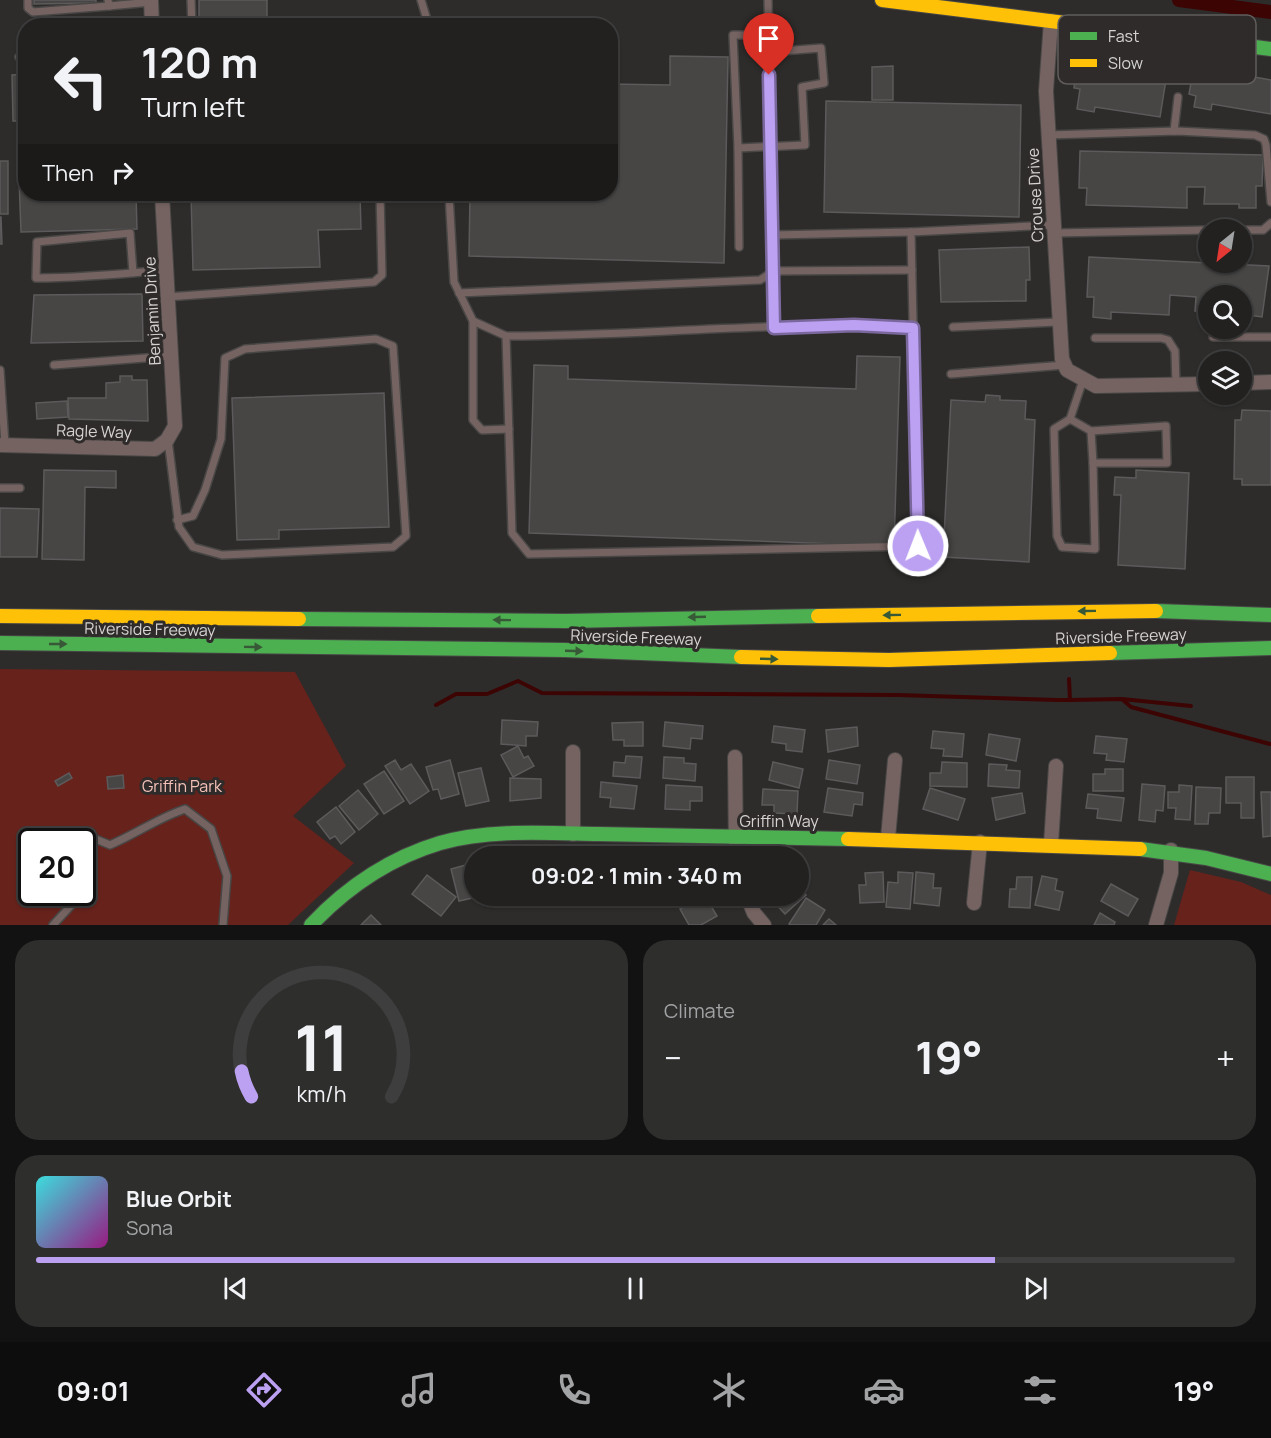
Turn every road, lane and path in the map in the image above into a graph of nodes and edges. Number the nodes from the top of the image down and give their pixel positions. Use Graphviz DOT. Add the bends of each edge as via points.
graph roads {
  1 [pos="28,0"];
  2 [pos="191,0"];
  3 [pos="421,0"];
  4 [pos="768,0"];
  5 [pos="882,0"];
  6 [pos="151,1"];
  7 [pos="108,3"];
  8 [pos="152,18"];
  9 [pos="192,18"];
  10 [pos="427,18"];
  11 [pos="1051,21"];
  12 [pos="1058,22"];
  13 [pos="768,35"];
  14 [pos="1256,47"];
  15 [pos="1271,49"];
  16 [pos="769,52"];
  17 [pos="1178,97"];
  18 [pos="1174,131"];
  19 [pos="1048,135"];
  20 [pos="770,145"];
  21 [pos="738,148"];
  22 [pos="162,201"];
  23 [pos="380,201"];
  24 [pos="449,201"];
  25 [pos="1271,202"];
  26 [pos="1271,223"];
  27 [pos="1054,229"];
  28 [pos="1198,230"];
  29 [pos="1252,230"];
  30 [pos="911,232"];
  31 [pos="772,235"];
  32 [pos="740,247"];
  33 [pos="166,270"];
  34 [pos="912,270"];
  35 [pos="774,272"];
  36 [pos="133,273"];
  37 [pos="459,293"];
  38 [pos="167,297"];
  39 [pos="472,321"];
  40 [pos="1058,322"];
  41 [pos="953,327"];
  42 [pos="774,328"];
  43 [pos="913,328"];
  44 [pos="506,336"];
  45 [pos="1252,337"];
  46 [pos="1271,337"];
  47 [pos="1095,338"];
  48 [pos="171,356"];
  49 [pos="54,365"];
  50 [pos="1065,365"];
  51 [pos="0,370"];
  52 [pos="951,374"];
  53 [pos="1083,380"];
  54 [pos="1271,382"];
  55 [pos="1252,383"];
  56 [pos="1176,384"];
  57 [pos="1198,384"];
  58 [pos="1070,419"];
  59 [pos="509,429"];
  60 [pos="1091,431"];
  61 [pos="168,440"];
  62 [pos="3,445"];
  63 [pos="1093,463"];
  64 [pos="0,488"];
  65 [pos="20,488"];
  66 [pos="177,520"];
  67 [pos="1271,602"];
  68 [pos="1109,610"];
  69 [pos="1271,615"];
  70 [pos="0,616"];
  71 [pos="0,643"];
  72 [pos="1271,648"];
  73 [pos="573,752"];
  74 [pos="735,757"];
  75 [pos="895,760"];
  76 [pos="1056,766"];
  77 [pos="573,834"];
  78 [pos="735,838"];
  79 [pos="888,838"];
  80 [pos="96,839"];
  81 [pos="980,842"];
  82 [pos="1051,844"];
  83 [pos="735,846"];
  84 [pos="1171,850"];
  85 [pos="1271,874"];
  86 [pos="974,903"];
  87 [pos="71,906"];
  88 [pos="751,906"];
  89 [pos="53,925"];
  90 [pos="223,925"];
  91 [pos="311,925"];
  92 [pos="764,925"];
  93 [pos="1156,925"];
  1 -- 7 [label="lane" via="28,8 33,12"];
  2 -- 9 [label="lane"];
  3 -- 10 [label="lane"];
  4 -- 13 [label="lane"];
  5 -- 11 [label="main road"];
  6 -- 7 [label="lane"];
  6 -- 8 [label="street"];
  11 -- 12 [label="main road"];
  11 -- 19 [label="street, Crouse Drive" via="1046,91"];
  13 -- 16 [label="lane"];
  13 -- 21 [label="lane" via="733,34"];
  14 -- 15 [label="main road"];
  16 -- 20 [label="lane"];
  16 -- 20 [label="lane" via="821,48 824,83 802,87 805,145"];
  17 -- 18 [label="lane"];
  18 -- 19 [label="lane"];
  18 -- 25 [label="lane" via="1255,135 1264,139"];
  19 -- 27 [label="street, Crouse Drive"];
  20 -- 21 [label="lane"];
  20 -- 31 [label="lane"];
  21 -- 32 [label="lane"];
  22 -- 33 [label="street, Benjamin Drive"];
  23 -- 38 [label="lane" via="382,275 374,282"];
  24 -- 37 [label="lane" via="453,282"];
  26 -- 29 [label="lane" via="1263,230"];
  27 -- 28 [label="lane"];
  27 -- 30 [label="lane"];
  27 -- 40 [label="street, Crouse Drive"];
  30 -- 31 [label="lane"];
  30 -- 34 [label="lane"];
  31 -- 35 [label="lane"];
  33 -- 36 [label="lane"];
  33 -- 38 [label="street, Benjamin Drive"];
  34 -- 35 [label="lane"];
  34 -- 43 [label="lane"];
  35 -- 37 [label="lane" via="760,280"];
  35 -- 42 [label="lane"];
  36 -- 36 [label="lane" via="36,278 37,242 130,233"];
  37 -- 39 [label="lane"];
  38 -- 48 [label="street, Benjamin Drive"];
  39 -- 44 [label="lane"];
  39 -- 59 [label="lane" via="473,420 482,430"];
  40 -- 41 [label="lane"];
  40 -- 50 [label="street, Crouse Drive"];
  42 -- 43 [label="lane"];
  42 -- 44 [label="lane"];
  43 -- 59 [label="lane" via="918,546 528,554 512,533"];
  44 -- 59 [label="lane"];
  45 -- 46 [label="lane"];
  47 -- 56 [label="lane" via="1168,340 1175,351"];
  48 -- 49 [label="lane"];
  48 -- 61 [label="street, Benjamin Drive" via="175,426"];
  50 -- 52 [label="lane"];
  50 -- 53 [label="street"];
  51 -- 62 [label="lane"];
  53 -- 56 [label="street" via="1096,386"];
  53 -- 58 [label="lane"];
  54 -- 55 [label="street"];
  56 -- 57 [label="street"];
  58 -- 60 [label="lane"];
  58 -- 63 [label="lane" via="1054,429 1057,536 1062,547 1095,549"];
  60 -- 63 [label="lane"];
  60 -- 63 [label="lane" via="1166,426 1167,463"];
  61 -- 62 [label="street, Ragle Way" via="156,449"];
  61 -- 66 [label="lane"];
  64 -- 65 [label="lane"];
  66 -- 66 [label="lane" via="193,547 222,555 393,547 406,536 393,346 376,339 245,349 225,358 221,439 193,516"];
  67 -- 68 [label="main road"];
  68 -- 69 [label="main road, Riverside Freeway"];
  68 -- 70 [label="main road, Riverside Freeway, one-way" via="566,621"];
  71 -- 72 [label="main road, Riverside Freeway, one-way" via="565,651 834,660"];
  73 -- 77 [label="street"];
  74 -- 78 [label="street"];
  75 -- 79 [label="street"];
  76 -- 82 [label="street"];
  77 -- 78 [label="main road, Griffin Way"];
  77 -- 91 [label="main road, Griffin Way" via="478,835 429,846 376,872 331,902"];
  78 -- 79 [label="main road, Griffin Way"];
  78 -- 83 [label="street"];
  79 -- 81 [label="main road, Griffin Way"];
  80 -- 90 [label="lane" via="110,845 185,809 211,829 224,867"];
  81 -- 82 [label="main road, Griffin Way"];
  81 -- 86 [label="street"];
  82 -- 84 [label="main road, Griffin Way"];
  84 -- 85 [label="main road, Griffin Way"];
  84 -- 93 [label="street" via="1171,873"];
  87 -- 89 [label="lane"];
  88 -- 92 [label="street"];
}
